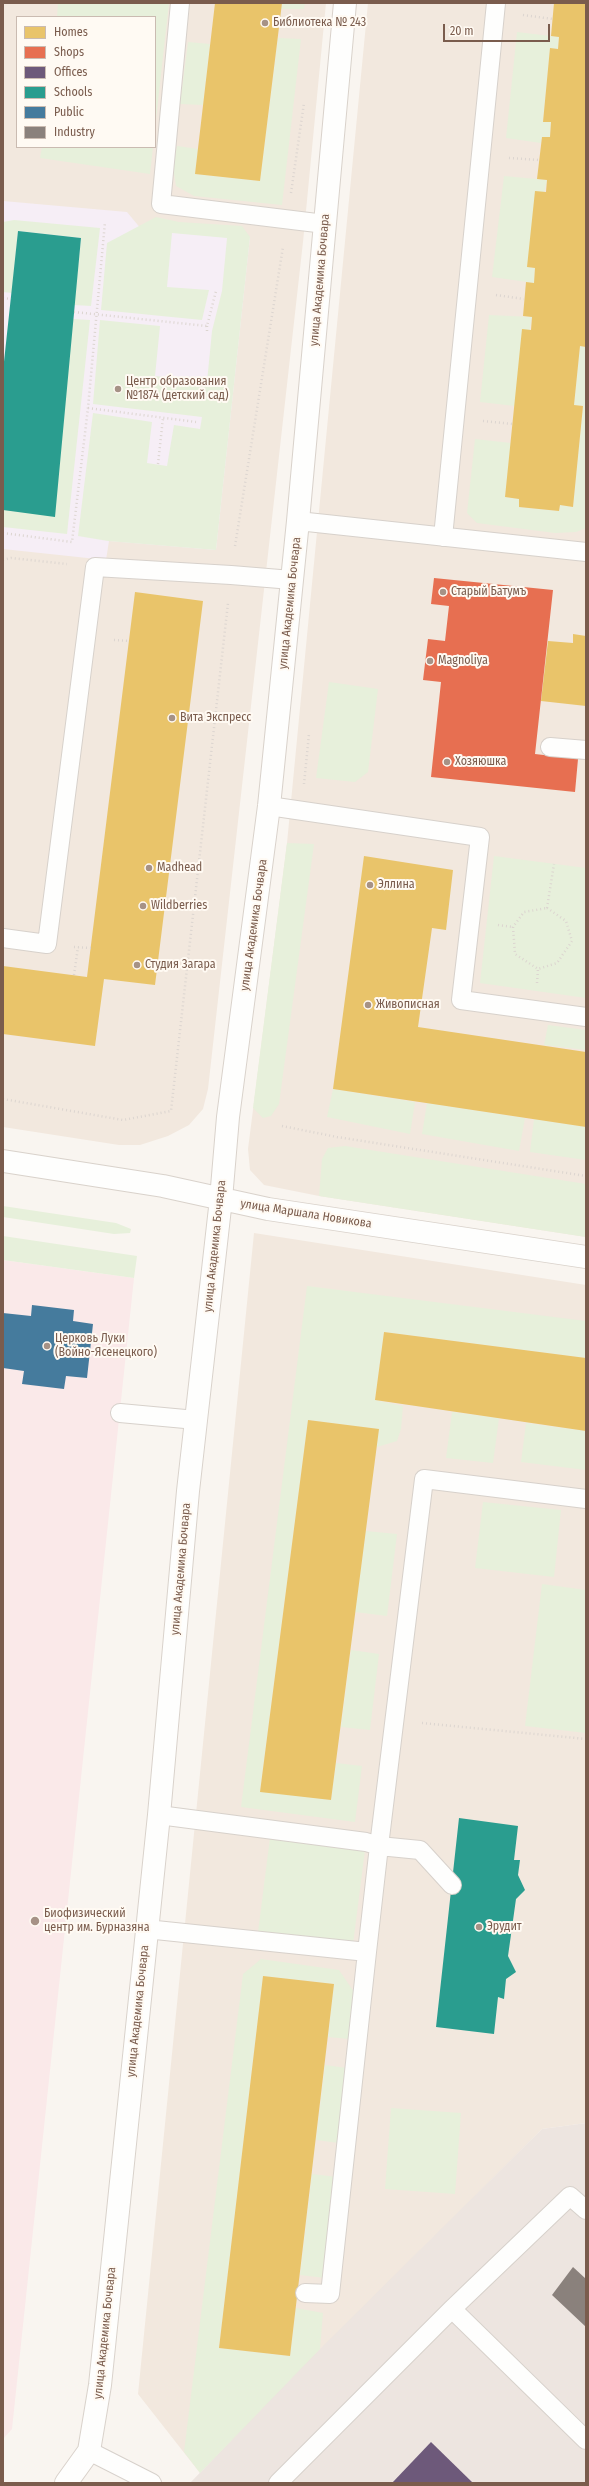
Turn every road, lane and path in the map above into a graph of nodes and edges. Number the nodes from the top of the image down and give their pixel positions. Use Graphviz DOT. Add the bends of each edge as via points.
graph roads {
  1 [pos="180,3"];
  2 [pos="345,3"];
  3 [pos="496,3"];
  4 [pos="280,24"];
  5 [pos="314,26"];
  6 [pos="105,222"];
  7 [pos="325,224"];
  8 [pos="216,291"];
  9 [pos="3,298"];
  10 [pos="11,299"];
  11 [pos="74,312"];
  12 [pos="96,315"];
  13 [pos="207,326"];
  14 [pos="207,331"];
  15 [pos="88,408"];
  16 [pos="163,418"];
  17 [pos="196,422"];
  18 [pos="158,464"];
  19 [pos="298,521"];
  20 [pos="3,533"];
  21 [pos="444,537"];
  22 [pos="586,552"];
  23 [pos="3,560"];
  24 [pos="95,567"];
  25 [pos="292,580"];
  26 [pos="309,734"];
  27 [pos="550,746"];
  28 [pos="586,750"];
  29 [pos="269,806"];
  30 [pos="301,811"];
  31 [pos="554,864"];
  32 [pos="547,908"];
  33 [pos="3,938"];
  34 [pos="78,947"];
  35 [pos="74,975"];
  36 [pos="586,1017"];
  37 [pos="3,1099"];
  38 [pos="171,1111"];
  39 [pos="282,1126"];
  40 [pos="3,1161"];
  41 [pos="586,1176"];
  42 [pos="221,1199"];
  43 [pos="586,1257"];
  44 [pos="120,1413"];
  45 [pos="196,1420"];
  46 [pos="586,1499"];
  47 [pos="394,1720"];
  48 [pos="586,1739"];
  49 [pos="159,1815"];
  50 [pos="379,1846"];
  51 [pos="452,1885"];
  52 [pos="146,1929"];
  53 [pos="367,1952"];
  54 [pos="586,2210"];
  55 [pos="305,2293"];
  56 [pos="452,2309"];
  57 [pos="586,2440"];
  58 [pos="89,2451"];
  59 [pos="66,2483"];
  60 [pos="152,2483"];
  61 [pos="278,2483"];
  1 -- 7 [label="lane" via="161,204"];
  2 -- 7 [label="street, улица Академика Бочвара"];
  3 -- 21 [label="lane"];
  4 -- 5 [label="path"];
  6 -- 12 [label="path"];
  7 -- 19 [label="street, улица Академика Бочвара"];
  8 -- 13 [label="path"];
  9 -- 10 [label="path"];
  11 -- 12 [label="path"];
  12 -- 13 [label="path"];
  12 -- 15 [label="path"];
  13 -- 14 [label="path"];
  15 -- 16 [label="path"];
  15 -- 20 [label="path" via="72,542"];
  16 -- 17 [label="path"];
  16 -- 18 [label="path"];
  19 -- 21 [label="lane"];
  19 -- 25 [label="street, улица Академика Бочвара"];
  21 -- 22 [label="lane"];
  23 -- 24 [label="path" via="11,558"];
  24 -- 25 [label="lane"];
  24 -- 33 [label="lane" via="47,944"];
  25 -- 29 [label="street, улица Академика Бочвара"];
  26 -- 30 [label="path"];
  27 -- 28 [label="lane"];
  29 -- 30 [label="lane"];
  29 -- 42 [label="street, улица Академика Бочвара" via="228,1117"];
  30 -- 36 [label="lane" via="480,837 461,1000"];
  31 -- 32 [label="path"];
  32 -- 32 [label="path" via="566,921 572,941 557,963 538,969 515,954 513,927 524,912"];
  34 -- 35 [label="path"];
  37 -- 38 [label="path" via="124,1120"];
  39 -- 41 [label="path"];
  40 -- 42 [label="street, улица Маршала Новикова" via="163,1186"];
  42 -- 43 [label="street, улица Маршала Новикова" via="268,1209"];
  42 -- 45 [label="street, улица Академика Бочвара"];
  44 -- 45 [label="lane"];
  45 -- 49 [label="street, улица Академика Бочвара"];
  46 -- 47 [label="lane" via="424,1479"];
  47 -- 48 [label="path"];
  47 -- 50 [label="lane"];
  49 -- 50 [label="lane" via="366,1842"];
  49 -- 52 [label="street, улица Академика Бочвара"];
  50 -- 51 [label="lane" via="420,1850"];
  50 -- 53 [label="lane"];
  52 -- 53 [label="lane"];
  52 -- 58 [label="street, улица Академика Бочвара" via="100,2385"];
  53 -- 55 [label="lane" via="330,2294"];
  54 -- 56 [label="lane" via="570,2196"];
  56 -- 57 [label="lane"];
  56 -- 61 [label="lane"];
  58 -- 59 [label="street, улица Академика Бочвара"];
  58 -- 60 [label="lane"];
}
